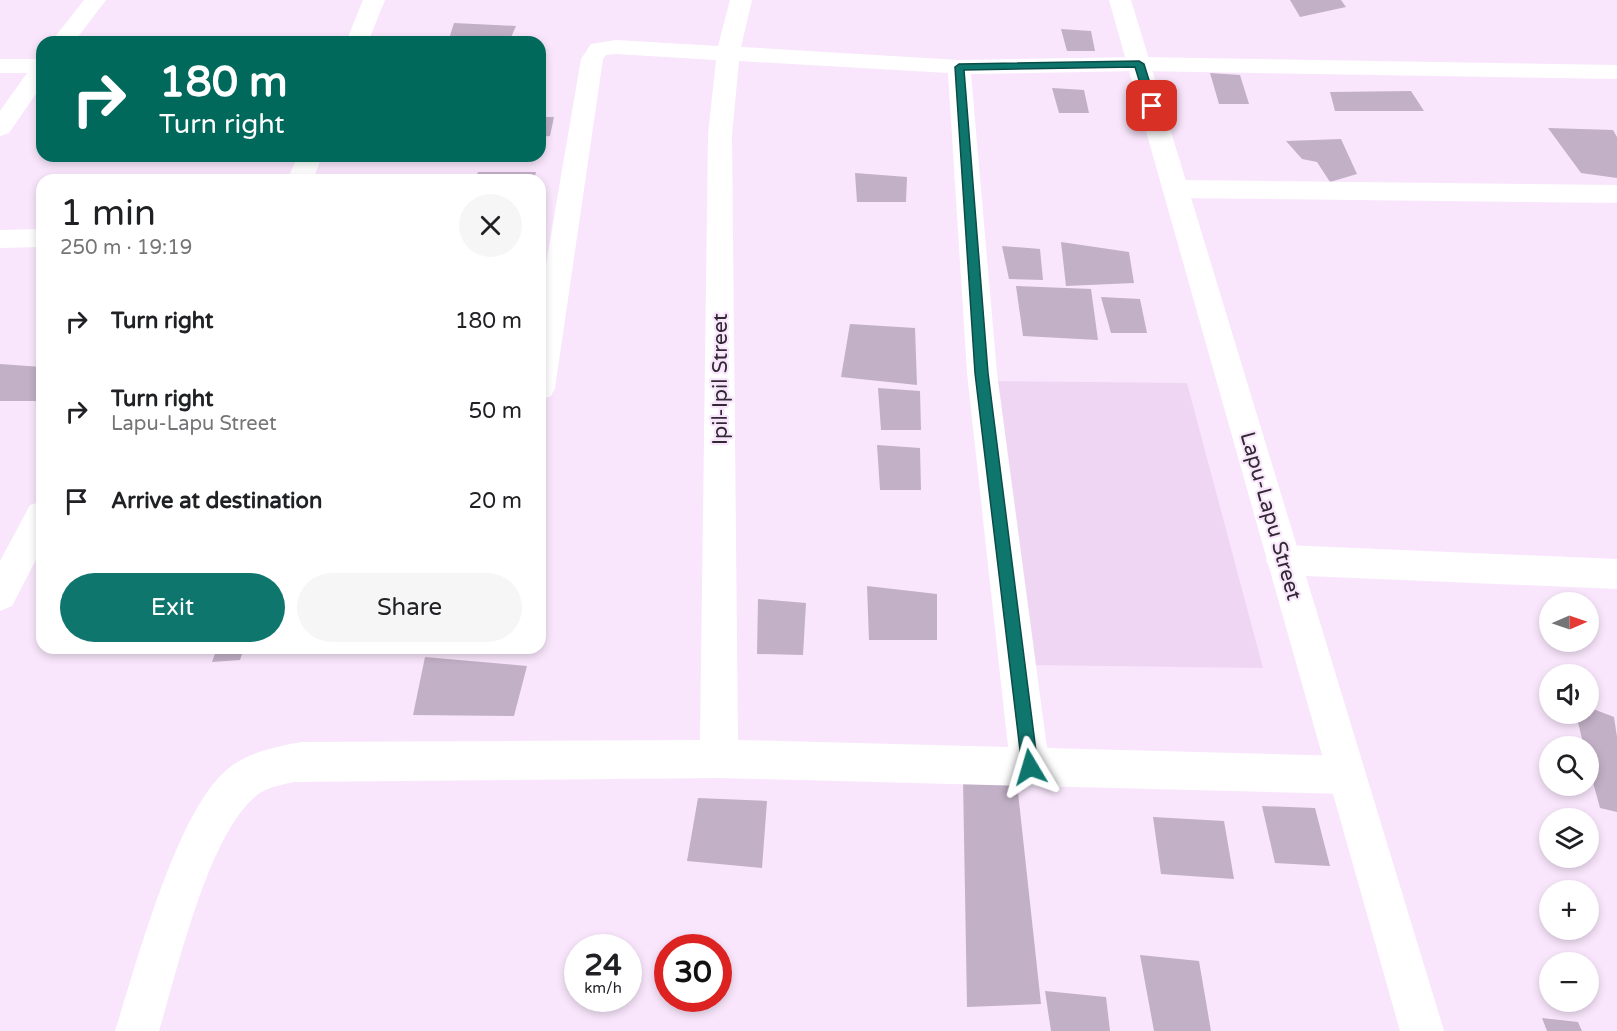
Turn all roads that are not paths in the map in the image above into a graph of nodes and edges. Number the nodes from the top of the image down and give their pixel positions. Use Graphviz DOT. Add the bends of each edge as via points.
graph roads {
  1 [pos="95,0"];
  2 [pos="374,0"];
  3 [pos="741,0"];
  4 [pos="1120,0"];
  5 [pos="67,36"];
  6 [pos="359,36"];
  7 [pos="728,53"];
  8 [pos="1139,64"];
  9 [pos="0,66"];
  10 [pos="36,67"];
  11 [pos="959,67"];
  12 [pos="1617,72"];
  13 [pos="36,76"];
  14 [pos="0,128"];
  15 [pos="1177,189"];
  16 [pos="1617,194"];
  17 [pos="36,238"];
  18 [pos="0,239"];
  19 [pos="546,351"];
  20 [pos="36,526"];
  21 [pos="1283,560"];
  22 [pos="1617,574"];
  23 [pos="0,595"];
  24 [pos="719,759"];
  25 [pos="1030,767"];
  26 [pos="1346,775"];
  27 [pos="137,1031"];
  28 [pos="1422,1031"];
  1 -- 5 [label="street"];
  2 -- 6 [label="street"];
  3 -- 7 [label="street, Ipil-Ipil Street"];
  4 -- 8 [label="street, Lapu-Lapu Street"];
  7 -- 11 [label="street"];
  7 -- 19 [label="street" via="616,47 595,53"];
  7 -- 24 [label="street, Ipil-Ipil Street" via="720,135"];
  8 -- 11 [label="street"];
  8 -- 12 [label="street"];
  8 -- 15 [label="street, Lapu-Lapu Street"];
  9 -- 10 [label="street"];
  11 -- 25 [label="street" via="982,373"];
  13 -- 14 [label="street"];
  15 -- 16 [label="street"];
  15 -- 21 [label="street, Lapu-Lapu Street"];
  17 -- 18 [label="street"];
  20 -- 23 [label="street"];
  21 -- 22 [label="street"];
  21 -- 26 [label="street, Lapu-Lapu Street"];
  24 -- 25 [label="street"];
  24 -- 27 [label="street" via="302,761 271,767 240,783 215,815 193,860"];
  25 -- 26 [label="street"];
  26 -- 28 [label="street, Lapu-Lapu Street"];
}
